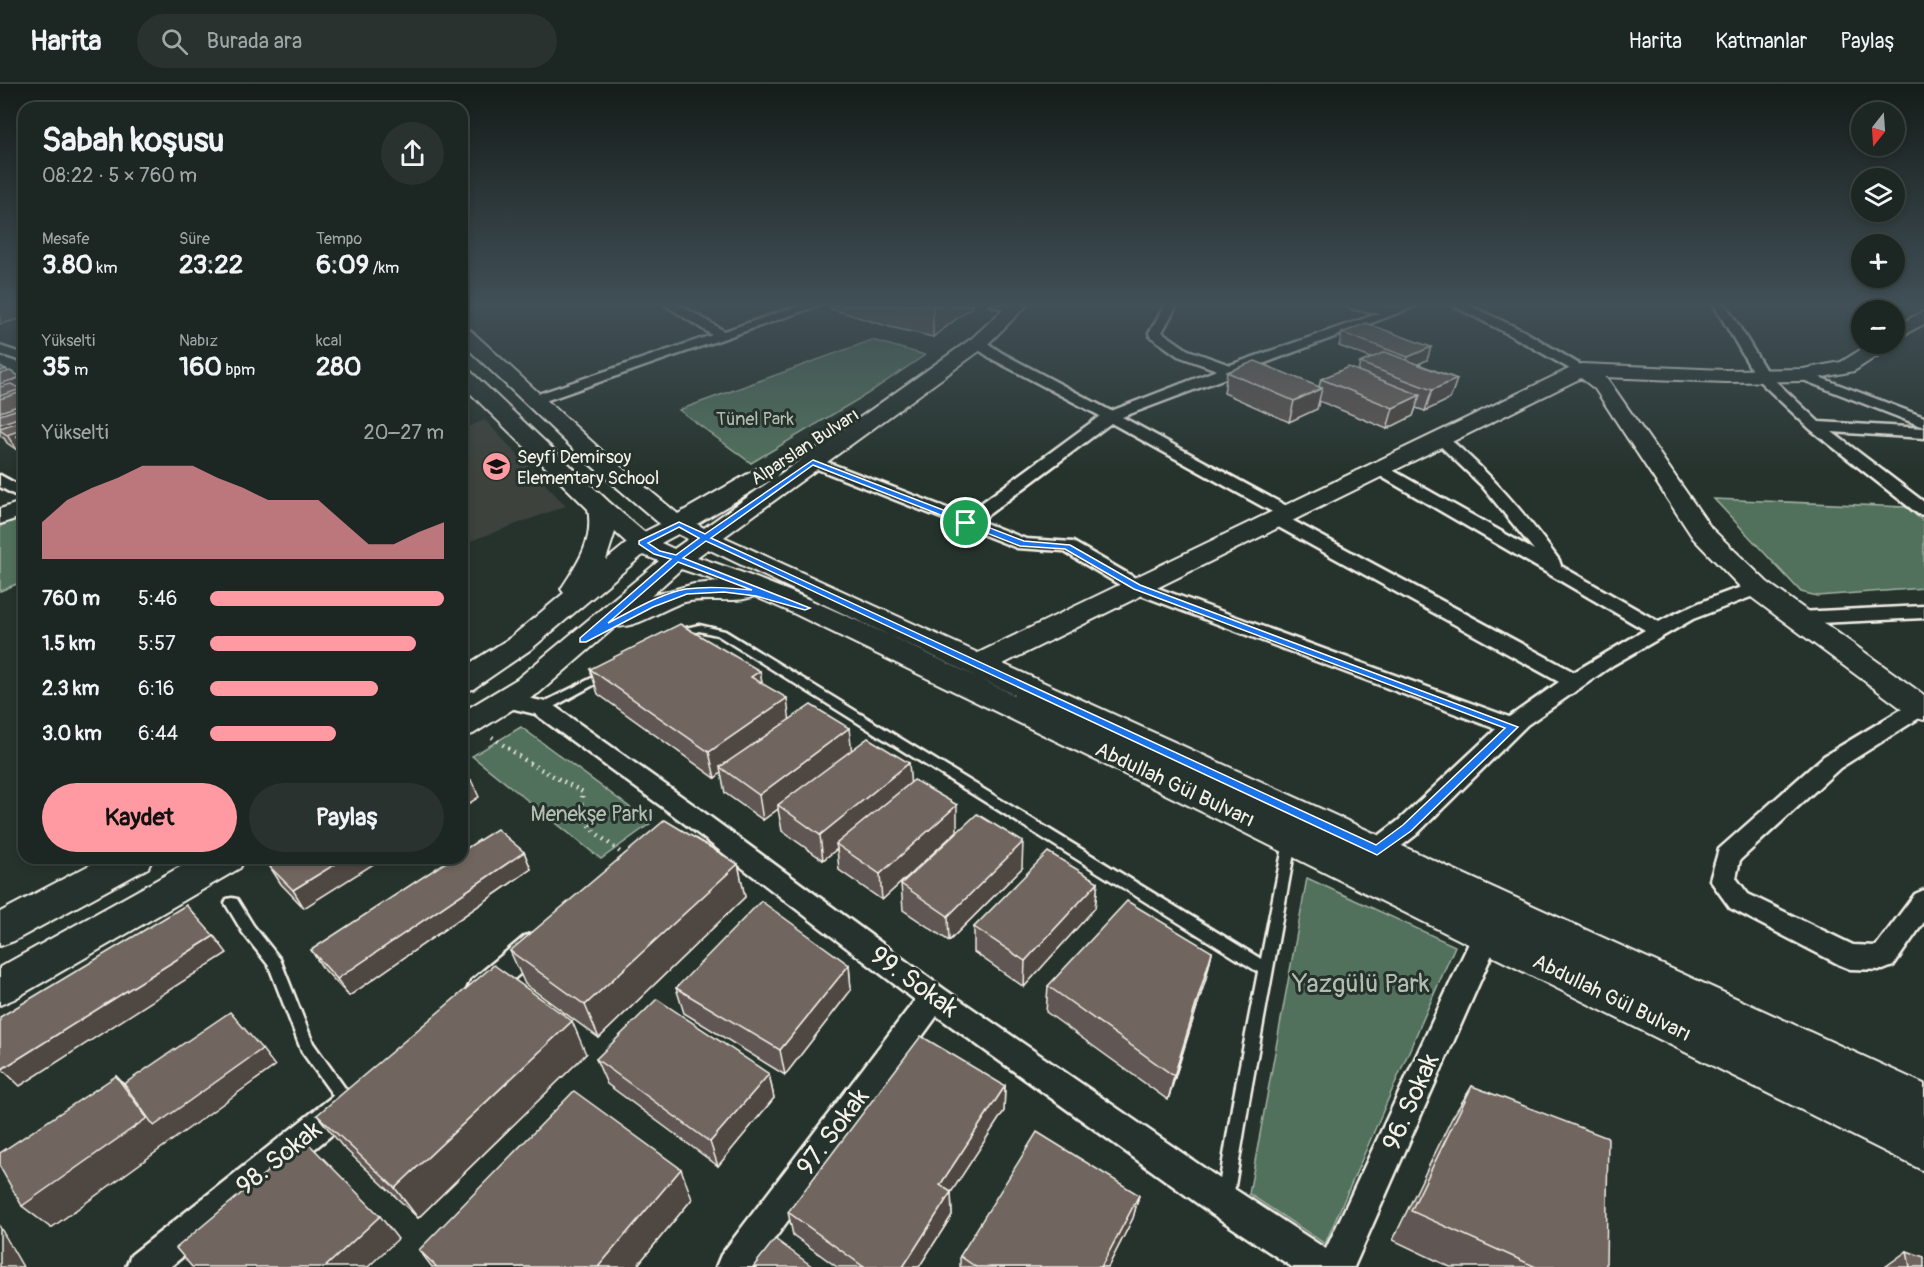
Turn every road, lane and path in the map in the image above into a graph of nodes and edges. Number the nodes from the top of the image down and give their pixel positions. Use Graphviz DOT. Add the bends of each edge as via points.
graph roads {
  1 [pos="491,360"];
  2 [pos="652,360"];
  3 [pos="933,360"];
  4 [pos="954,360"];
  5 [pos="1005,360"];
  6 [pos="1203,360"];
  7 [pos="1256,360"];
  8 [pos="1564,360"];
  9 [pos="1753,360"];
  10 [pos="1857,360"];
  11 [pos="1230,370"];
  12 [pos="1581,370"];
  13 [pos="1803,375"];
  14 [pos="1762,376"];
  15 [pos="468,380"];
  16 [pos="534,400"];
  17 [pos="1110,416"];
  18 [pos="1924,423"];
  19 [pos="1815,426"];
  20 [pos="1924,433"];
  21 [pos="1442,440"];
  22 [pos="813,462"];
  23 [pos="1381,470"];
  24 [pos="0,480"];
  25 [pos="18,491"];
  26 [pos="600,507"];
  27 [pos="18,510"];
  28 [pos="1924,510"];
  29 [pos="0,516"];
  30 [pos="1282,517"];
  31 [pos="966,523"];
  32 [pos="692,531"];
  33 [pos="642,543"];
  34 [pos="677,559"];
  35 [pos="1560,572"];
  36 [pos="1137,587"];
  37 [pos="1757,588"];
  38 [pos="805,608"];
  39 [pos="1924,612"];
  40 [pos="553,618"];
  41 [pos="1798,618"];
  42 [pos="1659,630"];
  43 [pos="671,639"];
  44 [pos="583,640"];
  45 [pos="979,664"];
  46 [pos="617,668"];
  47 [pos="468,678"];
  48 [pos="1575,682"];
  49 [pos="506,700"];
  50 [pos="542,708"];
  51 [pos="1922,709"];
  52 [pos="468,722"];
  53 [pos="468,726"];
  54 [pos="1513,727"];
  55 [pos="688,813"];
  56 [pos="1290,841"];
  57 [pos="1377,851"];
  58 [pos="632,861"];
  59 [pos="124,864"];
  60 [pos="216,864"];
  61 [pos="1924,901"];
  62 [pos="232,903"];
  63 [pos="0,930"];
  64 [pos="551,930"];
  65 [pos="1486,936"];
  66 [pos="1266,969"];
  67 [pos="0,987"];
  68 [pos="934,998"];
  69 [pos="462,1006"];
  70 [pos="372,1083"];
  71 [pos="348,1103"];
  72 [pos="1924,1106"];
  73 [pos="1924,1148"];
  74 [pos="1224,1202"];
  75 [pos="143,1267"];
  76 [pos="733,1267"];
  77 [pos="1323,1267"];
  78 [pos="1336,1267"];
  1 -- 16 [label="main road, Abdullah Gül Bulvarı"];
  2 -- 16 [label="street"];
  3 -- 32 [label="main road, Alparslan Bulvarı" via="764,474"];
  4 -- 22 [label="main road, Alparslan Bulvarı"];
  5 -- 17 [label="street"];
  6 -- 11 [label="street"];
  7 -- 11 [label="street"];
  8 -- 12 [label="street"];
  9 -- 14 [label="street"];
  10 -- 13 [label="main road" via="1847,367"];
  11 -- 17 [label="street"];
  12 -- 14 [label="main road"];
  12 -- 21 [label="main road"];
  12 -- 37 [label="main road" via="1611,396 1702,533"];
  13 -- 14 [label="main road"];
  13 -- 18 [label="street"];
  14 -- 19 [label="street"];
  15 -- 26 [label="main road, Abdullah Gül Bulvarı"];
  16 -- 32 [label="main road, Abdullah Gül Bulvarı" via="665,516"];
  17 -- 30 [label="street"];
  17 -- 31 [label="street"];
  19 -- 20 [label="street"];
  19 -- 28 [label="street"];
  21 -- 23 [label="main road"];
  21 -- 35 [label="street" via="1512,508"];
  22 -- 31 [label="street"];
  22 -- 32 [label="main road, Alparslan Bulvarı"];
  23 -- 30 [label="main road"];
  23 -- 35 [label="street"];
  24 -- 25 [label="street"];
  26 -- 33 [label="main road, Abdullah Gül Bulvarı"];
  26 -- 40 [label="main road" via="604,533 599,546"];
  27 -- 29 [label="main road"];
  30 -- 36 [label="main road"];
  30 -- 48 [label="street"];
  31 -- 36 [label="street" via="1023,544 1067,546"];
  32 -- 33 [label="main road, Alparslan Bulvarı"];
  32 -- 34 [label="main road, Alparslan Bulvarı"];
  32 -- 45 [label="main road, Abdullah Gül Bulvarı"];
  33 -- 34 [label="main road, Abdullah Gül Bulvarı"];
  33 -- 40 [label="main road, Alparslan Bulvarı"];
  34 -- 38 [label="main road, Abdullah Gül Bulvarı"];
  34 -- 44 [label="main road, Alparslan Bulvarı"];
  35 -- 42 [label="street"];
  36 -- 45 [label="main road"];
  36 -- 54 [label="street"];
  37 -- 41 [label="main road"];
  37 -- 42 [label="street" via="1686,615"];
  38 -- 44 [label="main road" via="757,594 724,590 686,592 650,605"];
  38 -- 56 [label="main road, Abdullah Gül Bulvarı"];
  39 -- 41 [label="street"];
  40 -- 47 [label="main road, Alparslan Bulvarı"];
  41 -- 51 [label="main road"];
  42 -- 48 [label="street"];
  43 -- 66 [label="lane" via="704,626 721,633"];
  44 -- 49 [label="main road, Alparslan Bulvarı"];
  45 -- 57 [label="main road, Abdullah Gül Bulvarı"];
  46 -- 50 [label="lane"];
  48 -- 54 [label="street"];
  49 -- 50 [label="street, 99. Sokak"];
  49 -- 52 [label="main road, Alparslan Bulvarı"];
  50 -- 55 [label="street, 99. Sokak"];
  51 -- 61 [label="street" via="1832,762 1728,856 1723,880 1739,901 1850,957 1884,958"];
  53 -- 58 [label="path" via="583,792 580,813 596,833"];
  54 -- 57 [label="street" via="1407,828"];
  55 -- 58 [label="street"];
  55 -- 68 [label="street, 99. Sokak"];
  56 -- 65 [label="main road, Abdullah Gül Bulvarı"];
  56 -- 66 [label="lane"];
  57 -- 72 [label="main road, Abdullah Gül Bulvarı"];
  59 -- 63 [label="main road"];
  60 -- 67 [label="main road"];
  62 -- 71 [label="lane" via="275,963 307,1047"];
  64 -- 69 [label="street"];
  65 -- 73 [label="main road, Abdullah Gül Bulvarı"];
  65 -- 78 [label="street, 96. Sokak"];
  66 -- 74 [label="lane"];
  68 -- 74 [label="street, 99. Sokak"];
  68 -- 76 [label="street, 97. Sokak"];
  70 -- 71 [label="street, 98. Sokak"];
  71 -- 75 [label="street, 98. Sokak"];
  74 -- 77 [label="street, 99. Sokak"];
}
